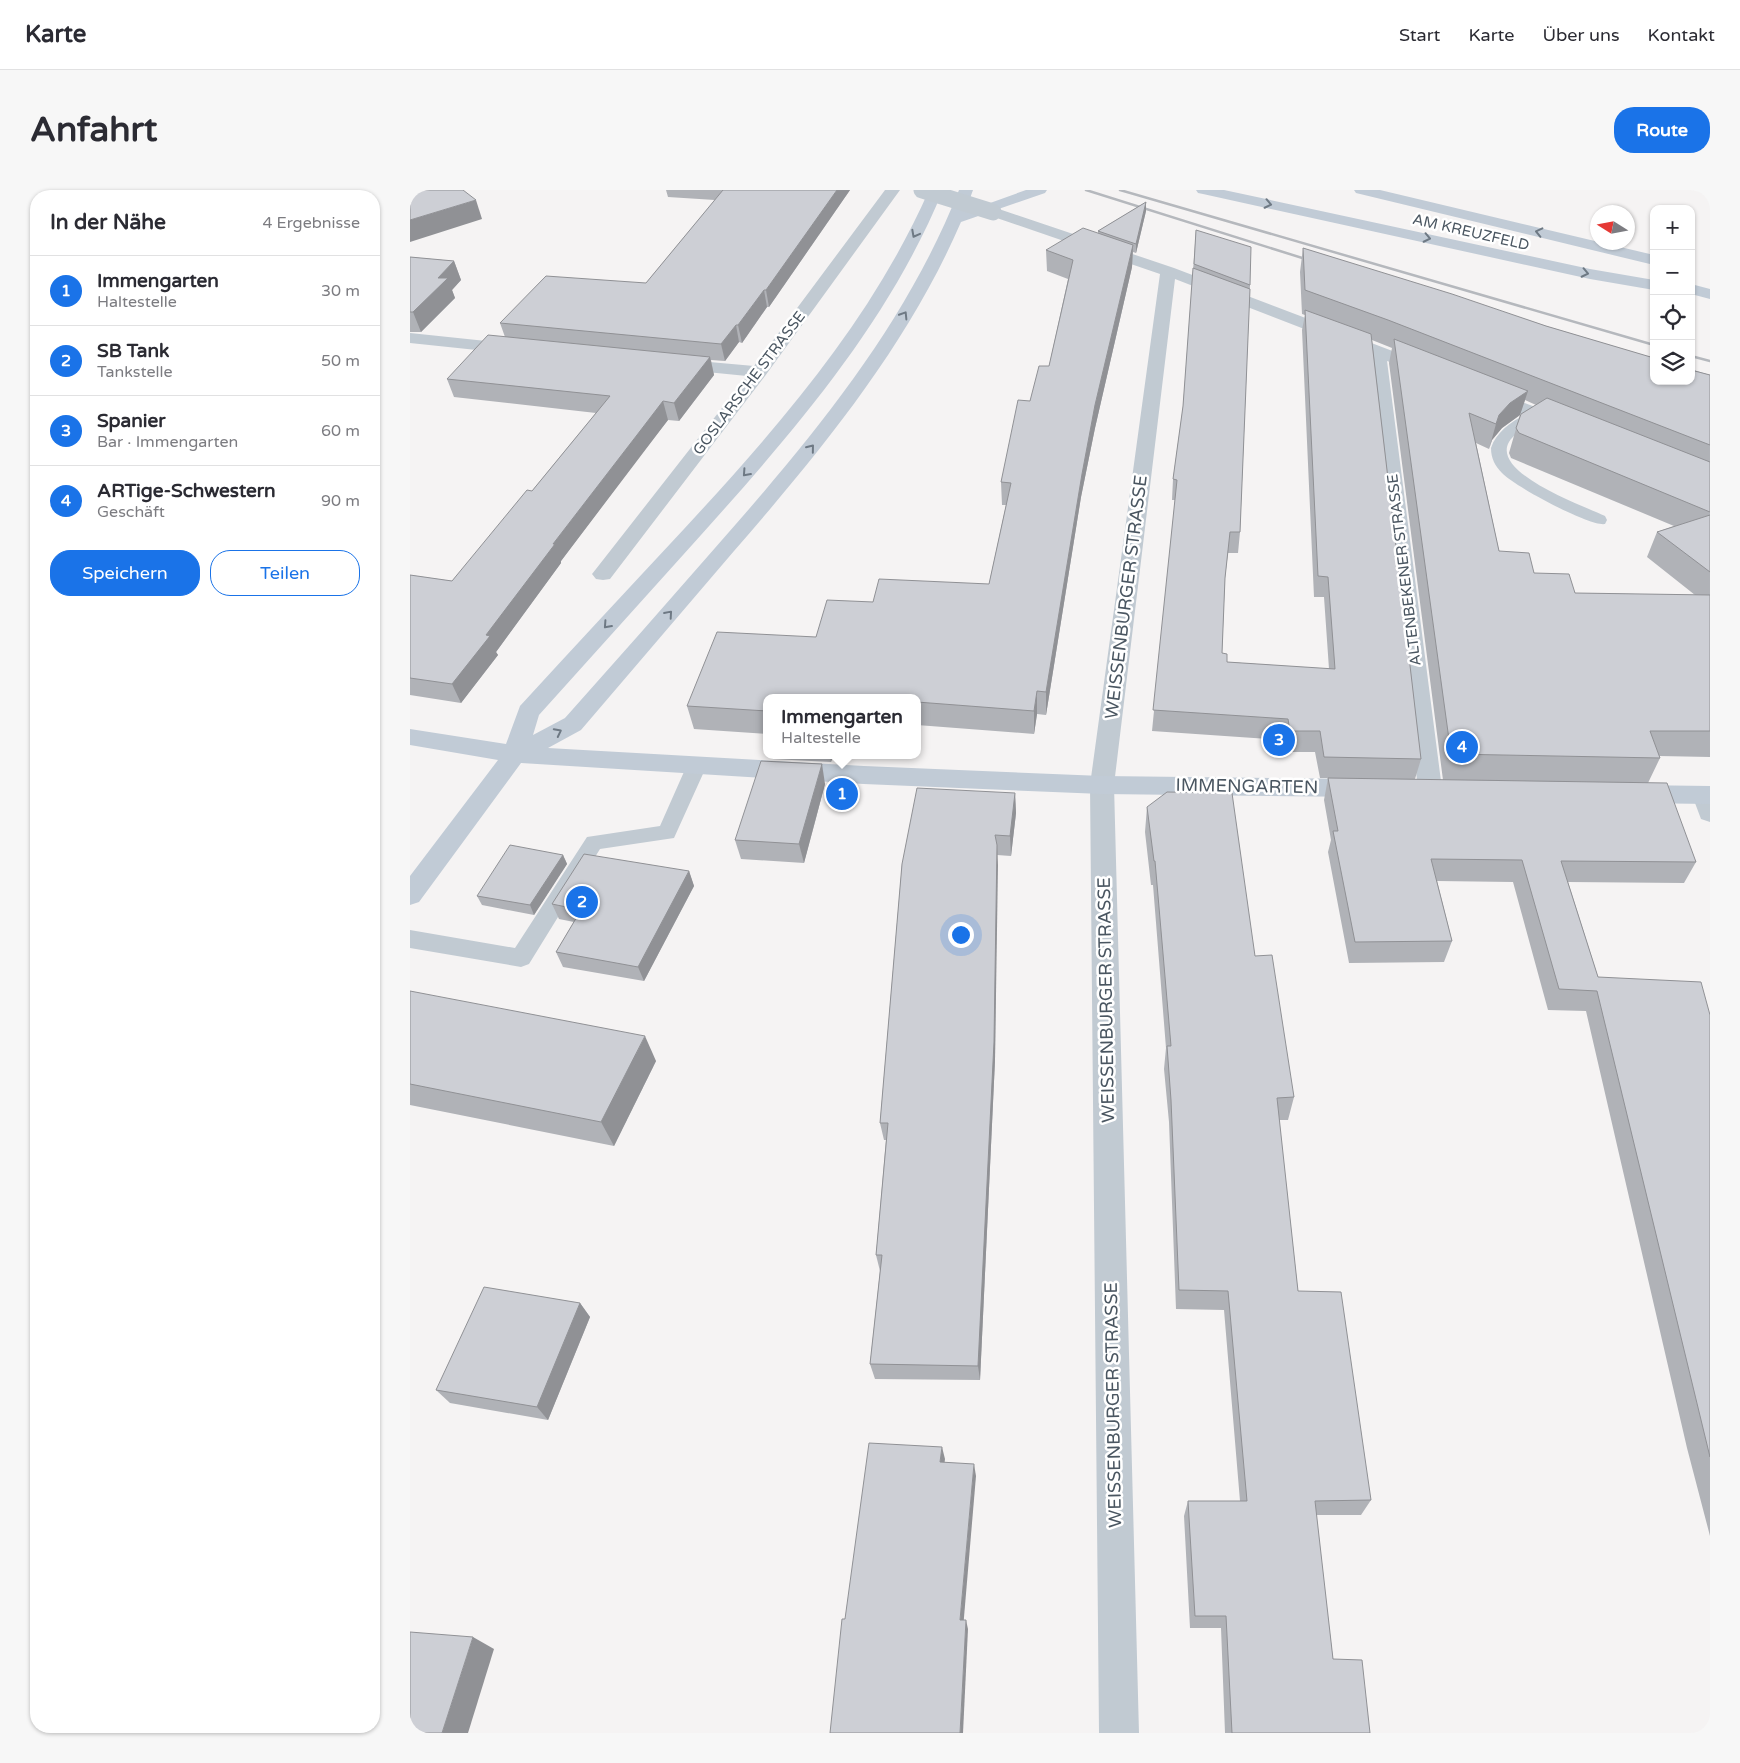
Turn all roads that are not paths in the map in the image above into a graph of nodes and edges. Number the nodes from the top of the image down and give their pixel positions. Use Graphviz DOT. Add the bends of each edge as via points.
graph roads {
  1 [pos="893,190"];
  2 [pos="922,190"];
  3 [pos="936,190"];
  4 [pos="966,190"];
  5 [pos="1040,190"];
  6 [pos="1203,190"];
  7 [pos="1361,190"];
  8 [pos="1431,222"];
  9 [pos="953,224"];
  10 [pos="1650,259"];
  11 [pos="1168,271"];
  12 [pos="1650,277"];
  13 [pos="1650,284"];
  14 [pos="1695,291"];
  15 [pos="1710,295"];
  16 [pos="410,338"];
  17 [pos="536,350"];
  18 [pos="1377,350"];
  19 [pos="662,362"];
  20 [pos="759,372"];
  21 [pos="1440,375"];
  22 [pos="1476,390"];
  23 [pos="1539,415"];
  24 [pos="1575,429"];
  25 [pos="1599,520"];
  26 [pos="603,574"];
  27 [pos="410,737"];
  28 [pos="515,754"];
  29 [pos="697,765"];
  30 [pos="1102,784"];
  31 [pos="1420,789"];
  32 [pos="1616,793"];
  33 [pos="1708,801"];
  34 [pos="410,895"];
  35 [pos="410,939"];
  36 [pos="1118,1733"];
  1 -- 20 [label="street, GOSLARSCHE STRASSE"];
  2 -- 11 [label="street, bridge"];
  3 -- 28 [label="main road, one-way" via="922,223 890,280 843,354 766,451 528,712"];
  4 -- 9 [label="main road"];
  5 -- 9 [label="main road"];
  6 -- 13 [label="main road, one-way"];
  10 -- 7 [label="main road, AM KREUZFELD, one-way"];
  8 -- 12 [label="main road, AM KREUZFELD"];
  28 -- 9 [label="main road, one-way" via="573,724 780,486 851,397 924,282"];
  11 -- 18 [label="street"];
  11 -- 30 [label="street, WEISSENBURGER STRASSE"];
  14 -- 15 [label="main road"];
  16 -- 17 [label="street"];
  18 -- 21 [label="street"];
  18 -- 31 [label="street, ALTENBEKENER STRASSE"];
  19 -- 20 [label="street"];
  20 -- 26 [label="street, GOSLARSCHE STRASSE"];
  22 -- 23 [label="street"];
  23 -- 24 [label="street"];
  23 -- 25 [label="lane" via="1508,432 1499,445 1500,459 1510,472 1529,484"];
  27 -- 28 [label="main road, IMMENGARTEN"];
  28 -- 29 [label="main road, IMMENGARTEN"];
  28 -- 34 [label="main road"];
  29 -- 30 [label="main road, IMMENGARTEN"];
  29 -- 35 [label="lane" via="667,834 594,842 521,958"];
  30 -- 31 [label="main road, IMMENGARTEN"];
  30 -- 36 [label="street, WEISSENBURGER STRASSE"];
  32 -- 33 [label="main road"];
}
